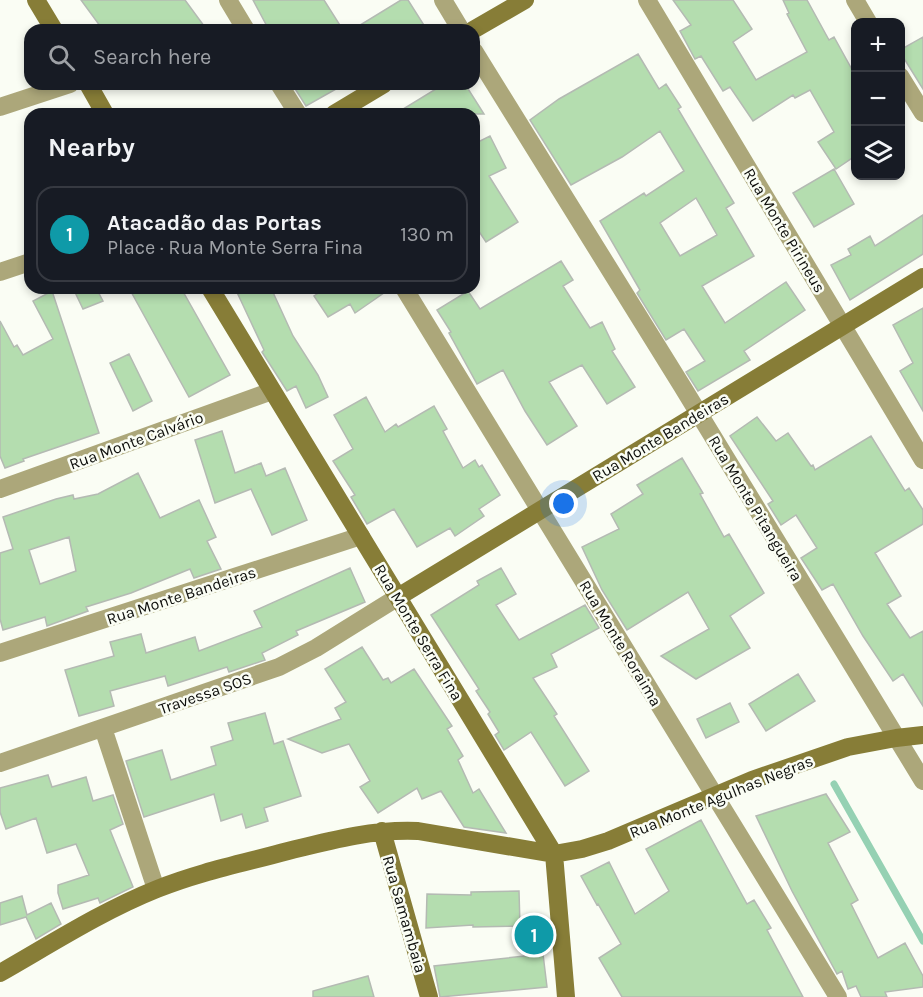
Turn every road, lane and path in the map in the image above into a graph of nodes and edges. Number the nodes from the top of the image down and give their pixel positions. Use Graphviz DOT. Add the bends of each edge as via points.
graph roads {
  1 [pos="36,0"];
  2 [pos="228,0"];
  3 [pos="443,0"];
  4 [pos="525,0"];
  5 [pos="647,0"];
  6 [pos="855,0"];
  7 [pos="866,18"];
  8 [pos="50,24"];
  9 [pos="242,24"];
  10 [pos="457,24"];
  11 [pos="480,26"];
  12 [pos="480,61"];
  13 [pos="905,84"];
  14 [pos="52,90"];
  15 [pos="91,90"];
  16 [pos="283,90"];
  17 [pos="374,90"];
  18 [pos="0,107"];
  19 [pos="102,108"];
  20 [pos="294,108"];
  21 [pos="344,108"];
  22 [pos="923,113"];
  23 [pos="24,264"];
  24 [pos="0,272"];
  25 [pos="923,277"];
  26 [pos="214,294"];
  27 [pos="408,294"];
  28 [pos="843,326"];
  29 [pos="272,392"];
  30 [pos="699,414"];
  31 [pos="923,460"];
  32 [pos="0,489"];
  33 [pos="540,510"];
  34 [pos="361,536"];
  35 [pos="398,597"];
  36 [pos="0,653"];
  37 [pos="103,728"];
  38 [pos="923,735"];
  39 [pos="896,738"];
  40 [pos="0,763"];
  41 [pos="923,781"];
  42 [pos="716,797"];
  43 [pos="382,831"];
  44 [pos="554,854"];
  45 [pos="156,890"];
  46 [pos="1,969"];
  47 [pos="429,997"];
  48 [pos="566,997"];
  49 [pos="838,997"];
  1 -- 8 [label="main road"];
  2 -- 9 [label="street"];
  3 -- 10 [label="street"];
  4 -- 11 [label="main road"];
  5 -- 28 [label="street, Rua Monte Pirineus"];
  6 -- 7 [label="street"];
  12 -- 30 [label="street, Rua Monte Pitangueira"];
  13 -- 22 [label="street"];
  14 -- 18 [label="street"];
  15 -- 19 [label="main road"];
  16 -- 20 [label="street"];
  17 -- 21 [label="main road"];
  23 -- 24 [label="street"];
  25 -- 28 [label="main road, Rua Monte Bandeiras"];
  26 -- 29 [label="main road, Rua Monte Serra Fina"];
  27 -- 33 [label="street, Rua Monte Roraima"];
  28 -- 30 [label="main road, Rua Monte Bandeiras"];
  28 -- 31 [label="street, Rua Monte Pirineus"];
  29 -- 32 [label="street, Rua Monte Calvário"];
  29 -- 34 [label="main road, Rua Monte Serra Fina"];
  30 -- 33 [label="main road, Rua Monte Bandeiras"];
  30 -- 39 [label="street, Rua Monte Pitangueira"];
  33 -- 35 [label="main road, Rua Monte Bandeiras"];
  33 -- 42 [label="street, Rua Monte Roraima"];
  34 -- 35 [label="main road, Rua Monte Serra Fina"];
  34 -- 36 [label="street, Rua Monte Bandeiras"];
  35 -- 37 [label="street, Travessa SOS" via="279,667"];
  35 -- 44 [label="main road, Rua Monte Serra Fina"];
  37 -- 40 [label="street, Travessa SOS"];
  37 -- 45 [label="street"];
  38 -- 39 [label="main road, Rua Monte Agulhas Negras"];
  39 -- 41 [label="street, Rua Monte Pitangueira"];
  39 -- 42 [label="main road, Rua Monte Agulhas Negras" via="848,747 752,780"];
  42 -- 44 [label="main road, Rua Monte Agulhas Negras" via="608,841"];
  42 -- 49 [label="street, Rua Monte Roraima"];
  43 -- 44 [label="main road" via="418,831"];
  43 -- 45 [label="main road" via="348,836"];
  43 -- 47 [label="main road, Rua Samambaia"];
  44 -- 48 [label="main road, Rua Monte Serra Fina"];
  45 -- 46 [label="main road"];
}
